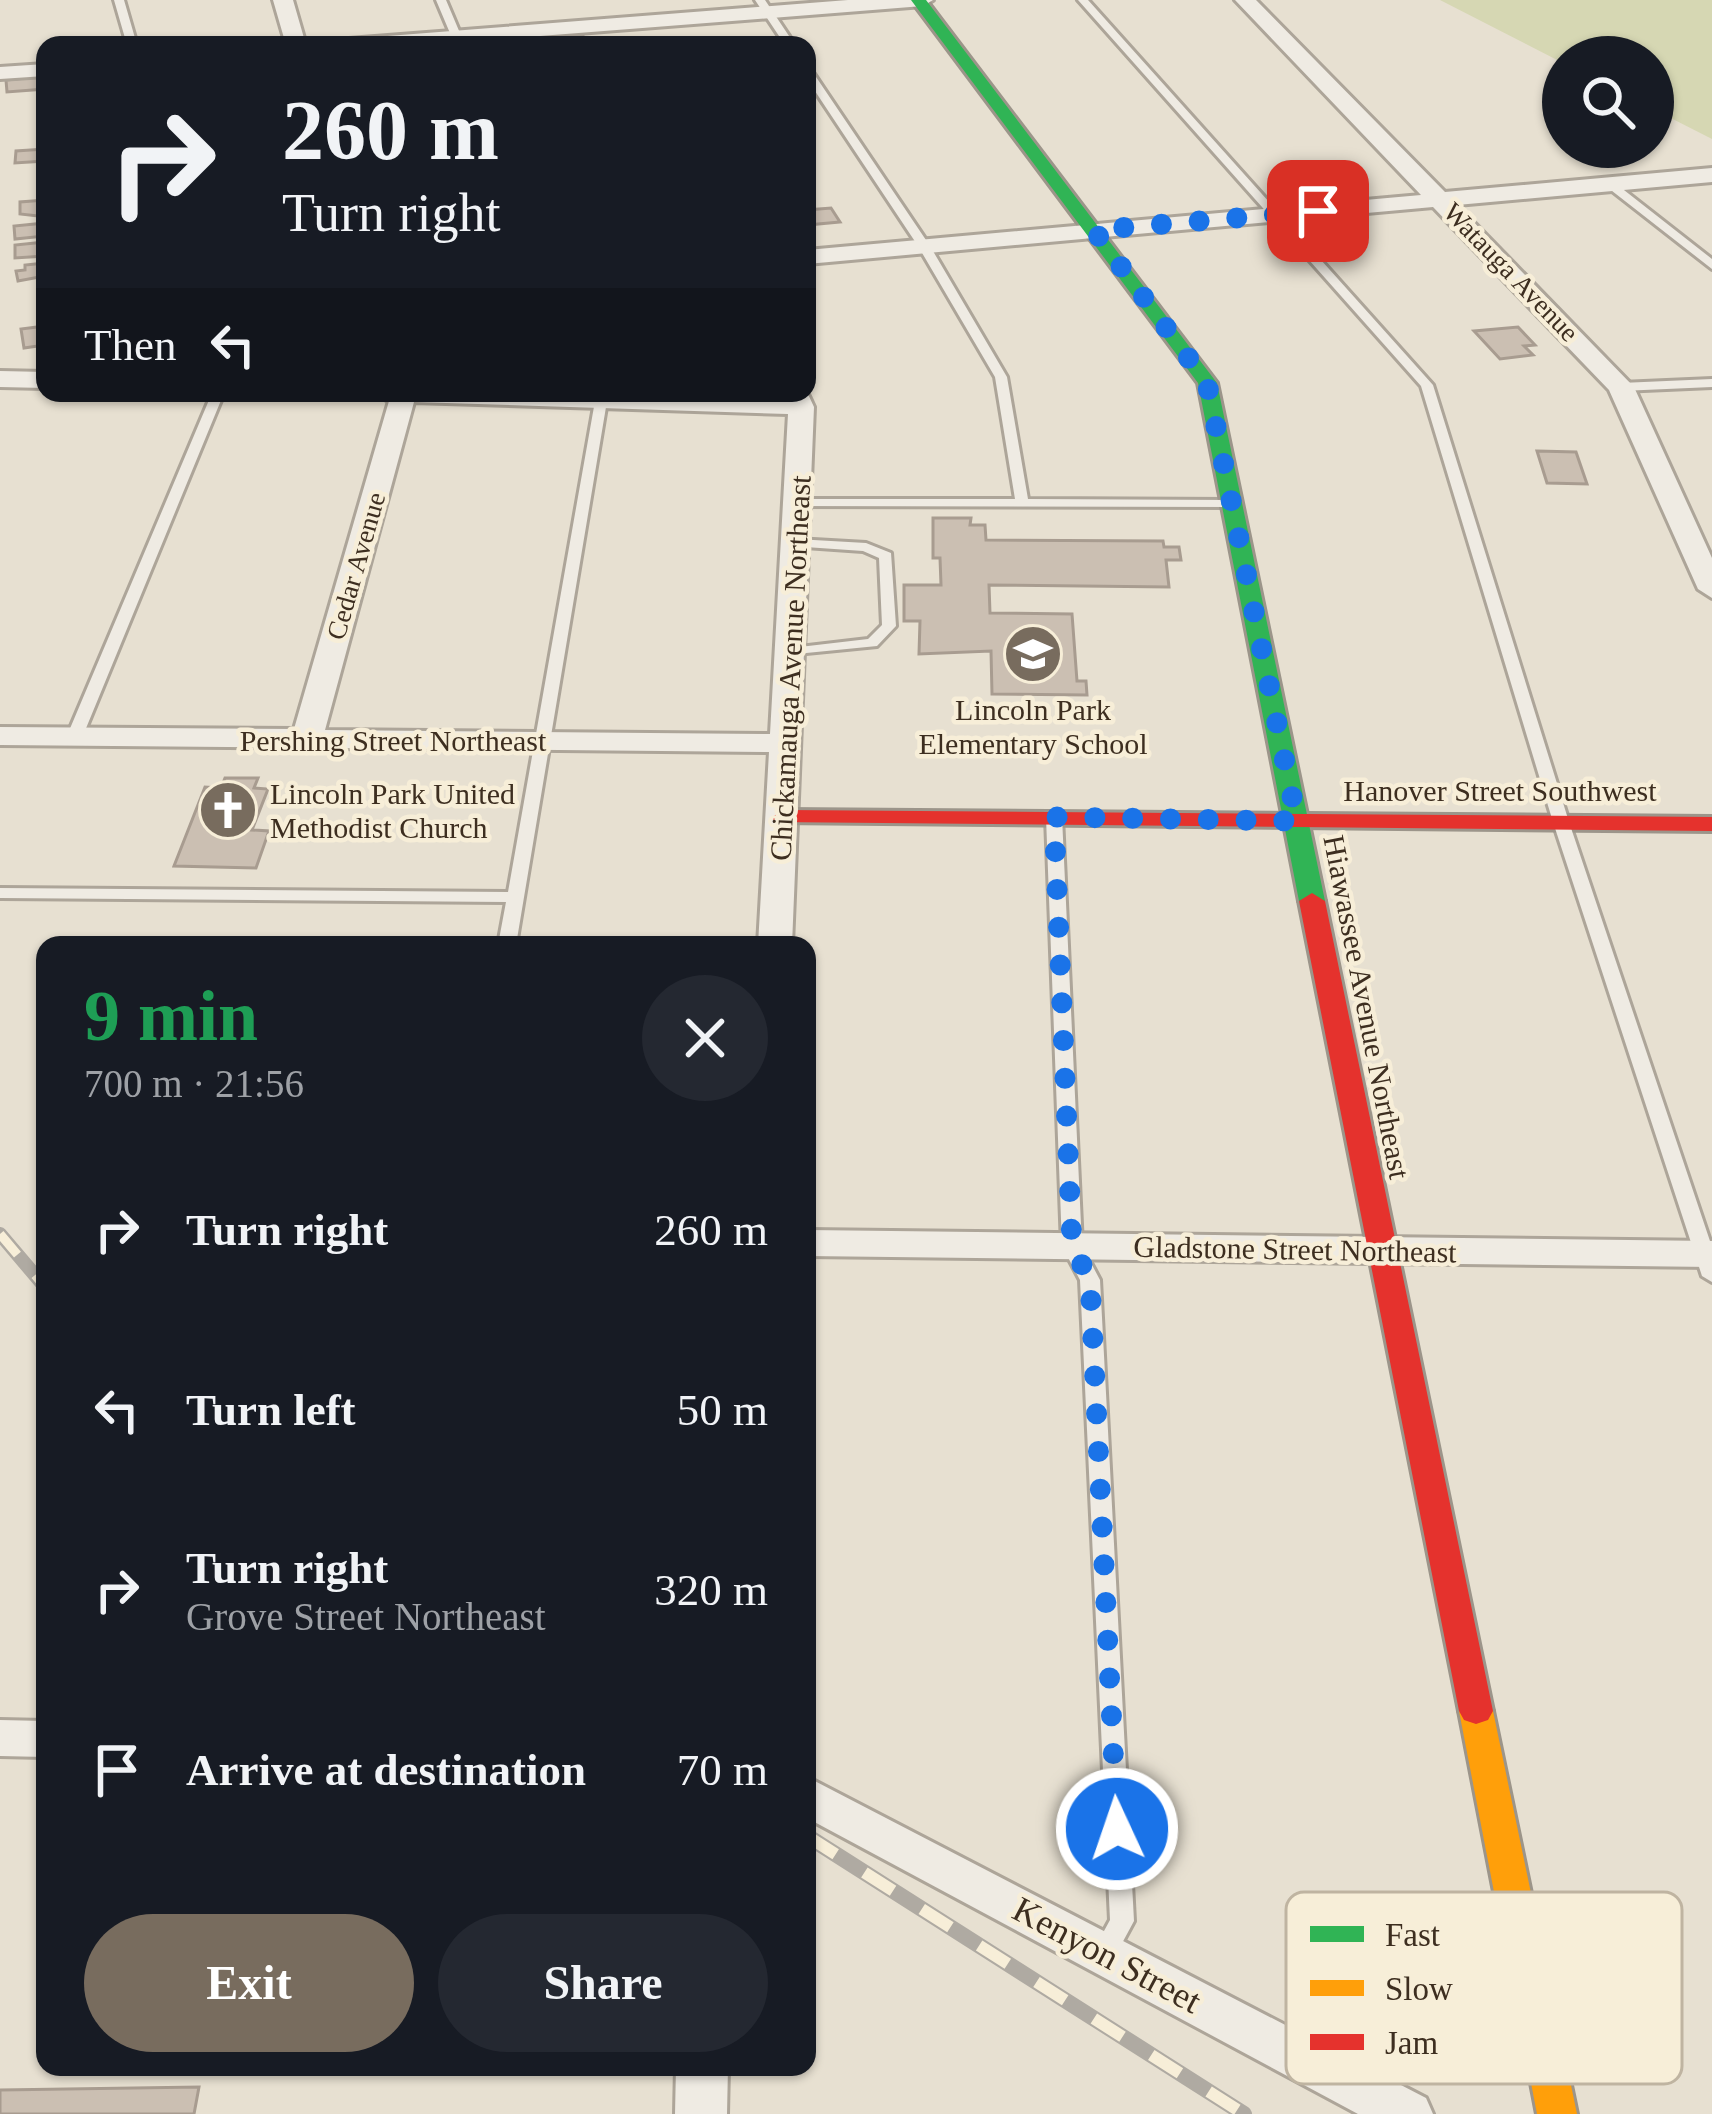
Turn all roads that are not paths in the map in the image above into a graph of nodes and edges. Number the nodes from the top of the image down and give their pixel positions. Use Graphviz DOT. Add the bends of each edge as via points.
graph roads {
  1 [pos="119,0"];
  2 [pos="283,0"];
  3 [pos="441,0"];
  4 [pos="602,0"];
  5 [pos="920,0"];
  6 [pos="1083,0"];
  7 [pos="1245,0"];
  8 [pos="764,6"];
  9 [pos="614,23"];
  10 [pos="129,36"];
  11 [pos="293,36"];
  12 [pos="456,36"];
  13 [pos="495,36"];
  14 [pos="621,36"];
  15 [pos="784,36"];
  16 [pos="36,71"];
  17 [pos="0,74"];
  18 [pos="816,84"];
  19 [pos="1712,175"];
  20 [pos="1611,185"];
  21 [pos="1442,201"];
  22 [pos="1277,215"];
  23 [pos="1094,230"];
  24 [pos="924,246"];
  25 [pos="816,256"];
  26 [pos="1712,265"];
  27 [pos="0,379"];
  28 [pos="36,380"];
  29 [pos="1712,383"];
  30 [pos="1621,387"];
  31 [pos="214,402"];
  32 [pos="401,402"];
  33 [pos="599,402"];
  34 [pos="798,402"];
  35 [pos="1022,502"];
  36 [pos="799,503"];
  37 [pos="1230,504"];
  38 [pos="796,543"];
  39 [pos="1712,589"];
  40 [pos="791,652"];
  41 [pos="0,736"];
  42 [pos="74,738"];
  43 [pos="307,739"];
  44 [pos="544,741"];
  45 [pos="786,743"];
  46 [pos="784,817"];
  47 [pos="1054,817"];
  48 [pos="1297,821"];
  49 [pos="1561,822"];
  50 [pos="1712,824"];
  51 [pos="0,892"];
  52 [pos="516,897"];
  53 [pos="509,936"];
  54 [pos="776,936"];
  55 [pos="816,1243"];
  56 [pos="1072,1246"];
  57 [pos="1382,1250"];
  58 [pos="1710,1261"];
  59 [pos="0,1738"];
  60 [pos="36,1738"];
  61 [pos="816,1801"];
  62 [pos="1512,1892"];
  63 [pos="1104,1953"];
  64 [pos="1286,2050"];
  65 [pos="702,2076"];
  66 [pos="1351,2084"];
  67 [pos="1551,2084"];
  68 [pos="701,2114"];
  69 [pos="1407,2114"];
  70 [pos="1557,2114"];
  1 -- 10 [label="lane"];
  2 -- 11 [label="street"];
  3 -- 12 [label="lane"];
  4 -- 9 [label="street"];
  5 -- 8 [label="street"];
  5 -- 23 [label="street, Hiawassee Avenue Northeast"];
  6 -- 22 [label="lane"];
  7 -- 21 [label="street, Watauga Avenue"];
  8 -- 9 [label="street"];
  8 -- 15 [label="lane"];
  9 -- 13 [label="street"];
  9 -- 14 [label="street"];
  16 -- 17 [label="street"];
  18 -- 24 [label="lane"];
  19 -- 20 [label="street"];
  20 -- 21 [label="street"];
  20 -- 26 [label="lane"];
  21 -- 22 [label="street"];
  21 -- 30 [label="street, Watauga Avenue"];
  22 -- 23 [label="street"];
  22 -- 49 [label="lane" via="1427,385"];
  23 -- 24 [label="street"];
  23 -- 37 [label="street, Hiawassee Avenue Northeast" via="1207,383"];
  24 -- 25 [label="street"];
  24 -- 35 [label="lane" via="1001,377"];
  27 -- 28 [label="street"];
  29 -- 30 [label="lane"];
  30 -- 39 [label="street, Watauga Avenue"];
  31 -- 42 [label="lane"];
  32 -- 43 [label="street, Cedar Avenue"];
  33 -- 44 [label="lane"];
  34 -- 36 [label="street, Chickamauga Avenue Northeast"];
  35 -- 36 [label="lane"];
  35 -- 37 [label="lane"];
  36 -- 38 [label="street, Chickamauga Avenue Northeast"];
  37 -- 48 [label="street, Hiawassee Avenue Northeast"];
  38 -- 40 [label="street, Chickamauga Avenue Northeast"];
  38 -- 40 [label="lane" via="866,547 886,556 889,626 872,643"];
  40 -- 45 [label="street, Chickamauga Avenue Northeast"];
  41 -- 42 [label="street, Pershing Street Northeast"];
  42 -- 43 [label="street, Pershing Street Northeast"];
  43 -- 44 [label="street, Pershing Street Northeast"];
  44 -- 45 [label="street, Pershing Street Northeast"];
  44 -- 52 [label="lane"];
  45 -- 46 [label="street, Chickamauga Avenue Northeast"];
  46 -- 47 [label="street, Hanover Street Southwest"];
  46 -- 54 [label="street, Chickamauga Avenue Northeast"];
  47 -- 48 [label="street, Hanover Street Southwest"];
  47 -- 56 [label="lane"];
  48 -- 49 [label="street, Hanover Street Southwest"];
  48 -- 57 [label="street, Hiawassee Avenue Northeast"];
  49 -- 50 [label="street, Hanover Street Southwest"];
  49 -- 58 [label="lane"];
  51 -- 52 [label="lane"];
  52 -- 53 [label="lane"];
  55 -- 56 [label="street, Gladstone Street Northeast"];
  56 -- 57 [label="street, Gladstone Street Northeast"];
  56 -- 63 [label="lane" via="1090,1280 1120,1874 1122,1921"];
  57 -- 58 [label="street, Gladstone Street Northeast"];
  57 -- 62 [label="street, Hiawassee Avenue Northeast"];
  59 -- 60 [label="street"];
  61 -- 63 [label="street, Kenyon Street"];
  63 -- 64 [label="street, Kenyon Street"];
  65 -- 68 [label="street"];
  66 -- 69 [label="street, Kenyon Street"];
  67 -- 70 [label="street, Hiawassee Avenue Northeast"];
}
